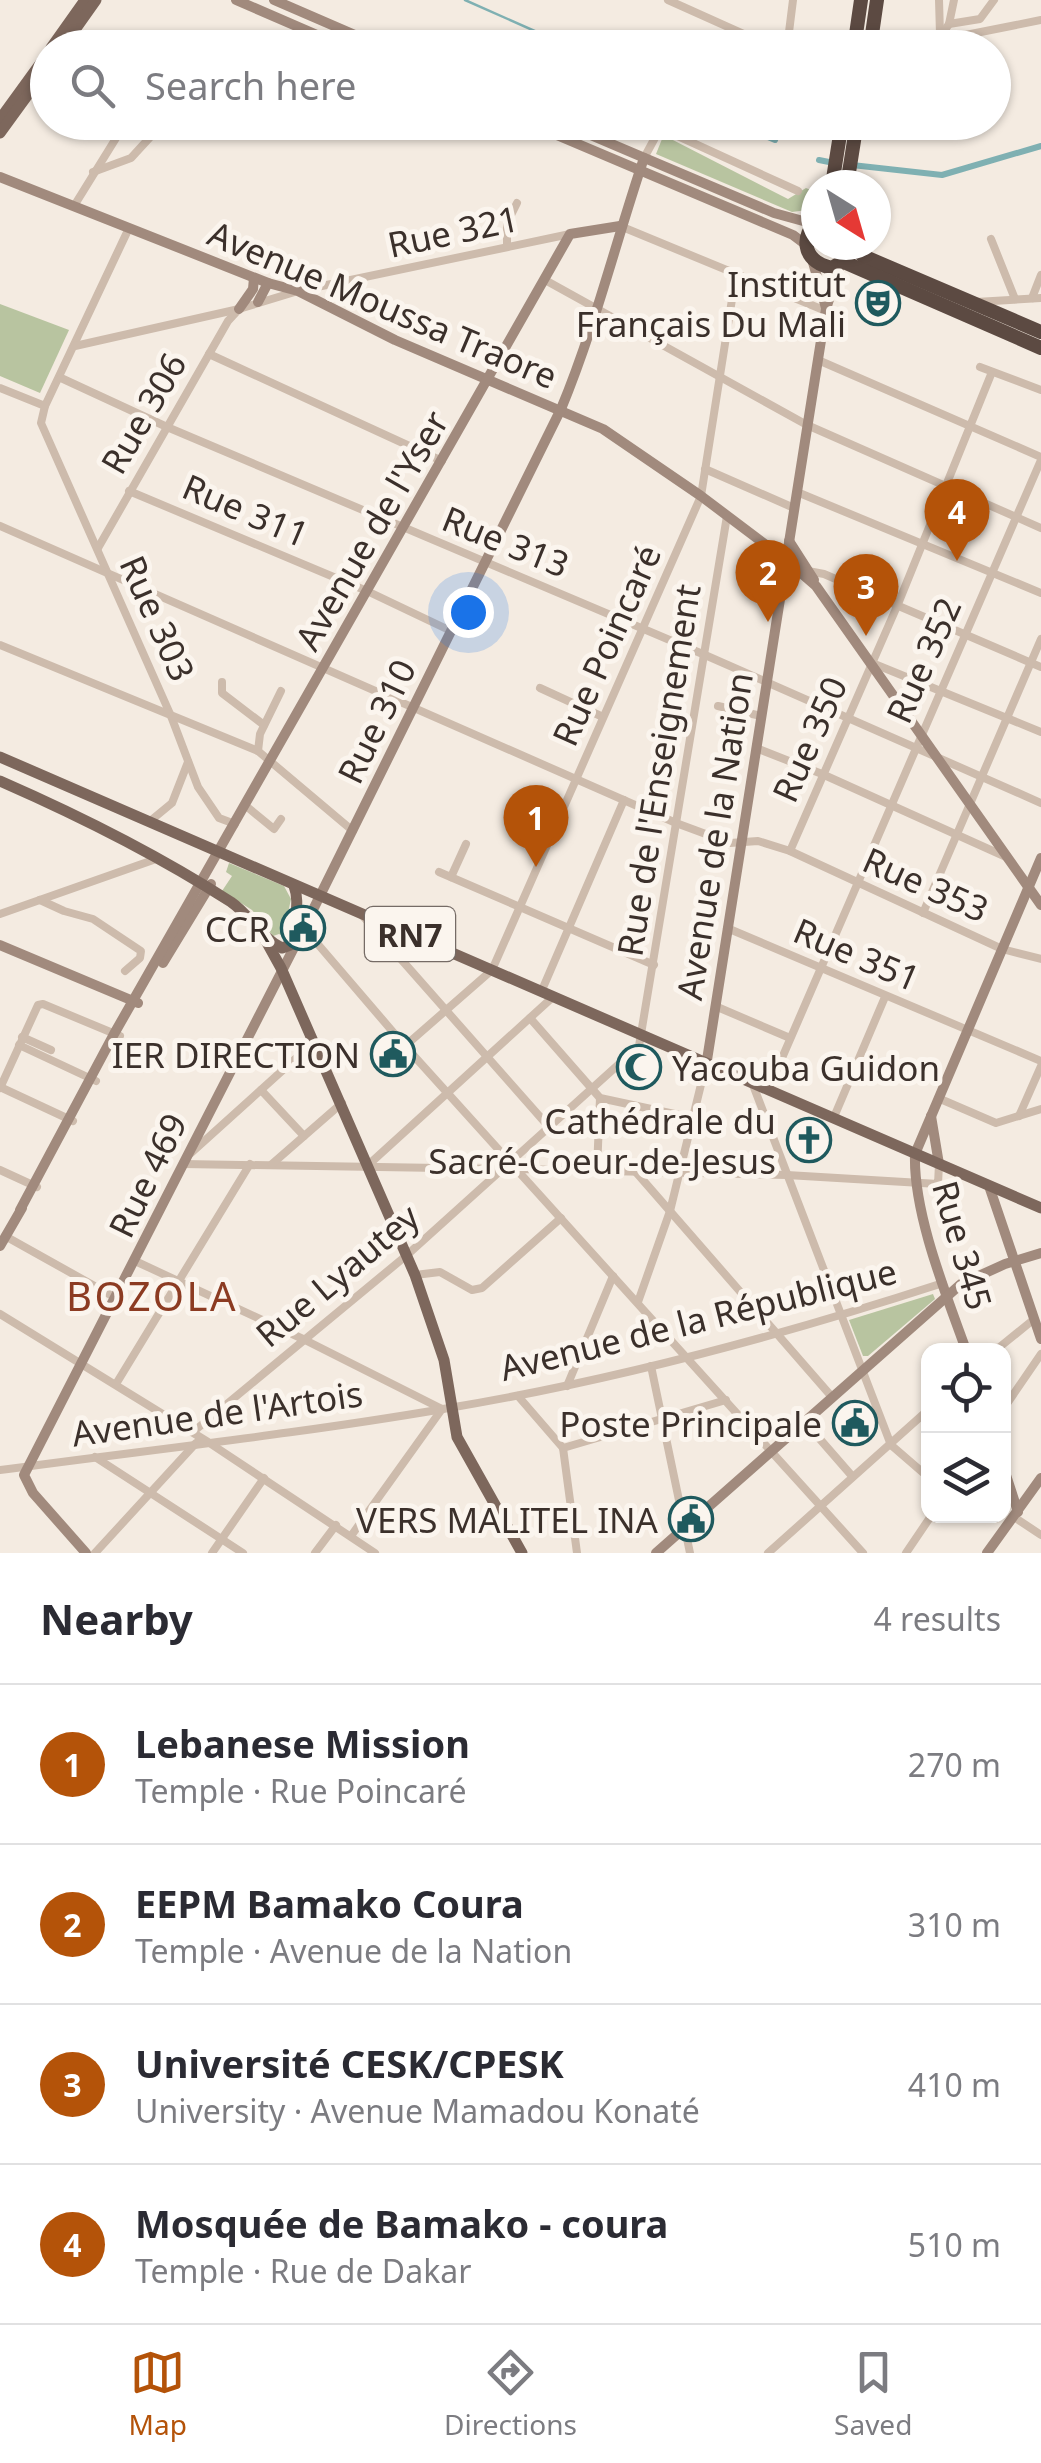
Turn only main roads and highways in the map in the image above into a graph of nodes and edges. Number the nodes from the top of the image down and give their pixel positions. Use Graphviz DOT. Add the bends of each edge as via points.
graph roads {
  1 [pos="85,0"];
  2 [pos="96,0"];
  3 [pos="861,0"];
  4 [pos="877,0"];
  5 [pos="63,30"];
  6 [pos="75,30"];
  7 [pos="857,30"];
  8 [pos="873,30"];
  9 [pos="30,77"];
  10 [pos="30,92"];
  11 [pos="0,119"];
  12 [pos="0,133"];
  13 [pos="844,140"];
  14 [pos="850,140"];
  15 [pos="845,153"];
  16 [pos="842,170"];
  17 [pos="812,260"];
  18 [pos="845,260"];
  19 [pos="872,260"];
  20 [pos="842,264"];
  21 [pos="1040,346"];
  22 [pos="0,757"];
  23 [pos="0,781"];
  24 [pos="294,886"];
  25 [pos="260,930"];
  26 [pos="1041,1208"];
  27 [pos="522,1553"];
  1 -- 5 [label="main road"];
  2 -- 6 [label="main road"];
  3 -- 7 [label="highway"];
  4 -- 8 [label="highway"];
  9 -- 11 [label="main road"];
  10 -- 12 [label="main road"];
  13 -- 15 [label="highway"];
  14 -- 15 [label="highway"];
  15 -- 16 [label="highway"];
  17 -- 20 [label="highway"];
  18 -- 20 [label="highway"];
  19 -- 21 [label="highway" via="972,302"];
  20 -- 21 [label="highway"];
  22 -- 24 [label="main road, RN7"];
  23 -- 25 [label="main road" via="158,859 235,904"];
  24 -- 25 [label="main road" via="296,943 282,948"];
  24 -- 26 [label="main road, RN7"];
  25 -- 27 [label="main road" via="416,1275 444,1360 446,1409 457,1437"];
}
